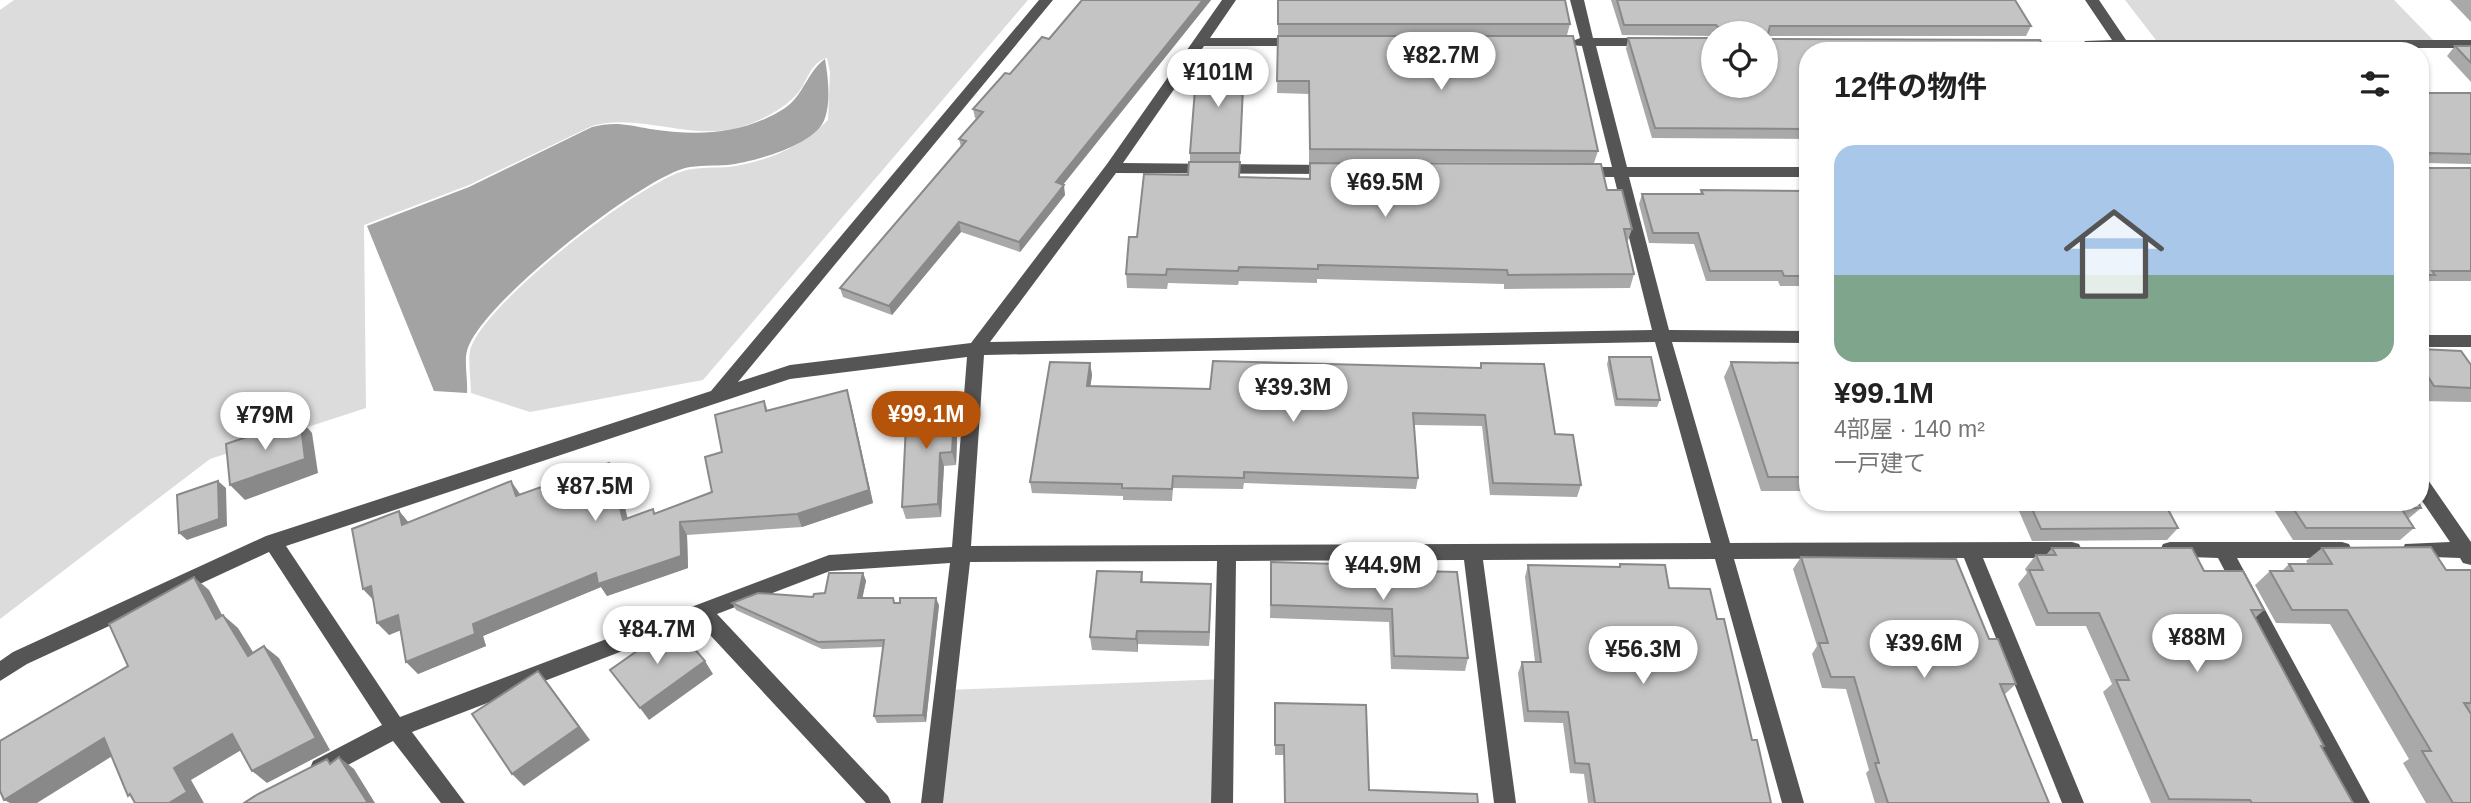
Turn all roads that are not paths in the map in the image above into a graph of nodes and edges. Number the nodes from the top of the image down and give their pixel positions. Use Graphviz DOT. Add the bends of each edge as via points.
graph roads {
  1 [pos="1046,0"];
  2 [pos="1229,0"];
  3 [pos="1577,0"];
  4 [pos="2092,0"];
  5 [pos="1200,42"];
  6 [pos="1311,42"];
  7 [pos="1560,42"];
  8 [pos="1588,42"];
  9 [pos="1671,42"];
  10 [pos="2121,42"];
  11 [pos="2429,44"];
  12 [pos="2471,44"];
  13 [pos="1112,168"];
  14 [pos="1346,170"];
  15 [pos="1566,172"];
  16 [pos="1621,172"];
  17 [pos="1799,172"];
  18 [pos="1662,336"];
  19 [pos="1799,337"];
  20 [pos="2429,341"];
  21 [pos="2471,341"];
  22 [pos="976,349"];
  23 [pos="717,396"];
  24 [pos="2429,495"];
  25 [pos="273,542"];
  26 [pos="1970,550"];
  27 [pos="2090,550"];
  28 [pos="2157,550"];
  29 [pos="2223,550"];
  30 [pos="2358,550"];
  31 [pos="2398,550"];
  32 [pos="1722,551"];
  33 [pos="1472,552"];
  34 [pos="1227,553"];
  35 [pos="2469,553"];
  36 [pos="961,554"];
  37 [pos="702,612"];
  38 [pos="0,673"];
  39 [pos="396,728"];
  40 [pos="303,778"];
  41 [pos="454,803"];
  42 [pos="880,803"];
  43 [pos="932,803"];
  44 [pos="1222,803"];
  45 [pos="1505,803"];
  46 [pos="1793,803"];
  47 [pos="2073,803"];
  48 [pos="2359,803"];
  1 -- 23 [label="street"];
  2 -- 5 [label="street"];
  3 -- 8 [label="street"];
  4 -- 10 [label="street"];
  5 -- 6 [label="street"];
  5 -- 13 [label="street"];
  7 -- 8 [label="street"];
  8 -- 9 [label="street"];
  8 -- 16 [label="street"];
  11 -- 12 [label="street"];
  13 -- 14 [label="street"];
  13 -- 22 [label="street"];
  15 -- 16 [label="street"];
  16 -- 17 [label="street"];
  16 -- 18 [label="street"];
  18 -- 19 [label="street"];
  18 -- 22 [label="street"];
  18 -- 32 [label="street"];
  20 -- 21 [label="street"];
  22 -- 23 [label="street" via="790,372"];
  22 -- 36 [label="street"];
  23 -- 25 [label="street"];
  24 -- 35 [label="street"];
  25 -- 38 [label="street" via="20,658"];
  25 -- 39 [label="street"];
  26 -- 27 [label="street"];
  26 -- 32 [label="street"];
  26 -- 47 [label="street"];
  28 -- 29 [label="street"];
  29 -- 30 [label="street"];
  29 -- 48 [label="street"];
  31 -- 35 [label="street"];
  32 -- 33 [label="street"];
  32 -- 46 [label="street"];
  33 -- 34 [label="street"];
  33 -- 45 [label="street"];
  34 -- 36 [label="street"];
  34 -- 44 [label="street"];
  36 -- 37 [label="street" via="829,564"];
  36 -- 43 [label="street"];
  37 -- 39 [label="street"];
  37 -- 42 [label="street"];
  39 -- 40 [label="street"];
  39 -- 41 [label="street"];
}
